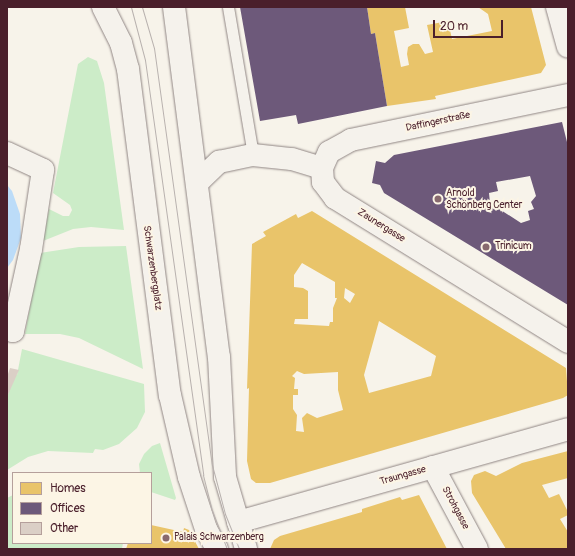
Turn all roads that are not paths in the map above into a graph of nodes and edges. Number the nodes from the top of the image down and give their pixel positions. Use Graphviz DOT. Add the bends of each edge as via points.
graph roads {
  1 [pos="103,7"];
  2 [pos="174,7"];
  3 [pos="228,7"];
  4 [pos="557,7"];
  5 [pos="568,47"];
  6 [pos="568,95"];
  7 [pos="7,153"];
  8 [pos="253,155"];
  9 [pos="322,168"];
  10 [pos="198,181"];
  11 [pos="7,329"];
  12 [pos="568,342"];
  13 [pos="568,429"];
  14 [pos="434,467"];
  15 [pos="238,522"];
  16 [pos="217,549"];
  17 [pos="246,549"];
  18 [pos="477,549"];
  1 -- 16 [label="street, Schwarzenbergplatz" via="118,36 128,69 170,395 189,477 206,529"];
  2 -- 10 [label="street"];
  3 -- 8 [label="lane"];
  4 -- 5 [label="street"];
  6 -- 9 [label="street, Daffingerstraße" via="351,140 329,152"];
  7 -- 11 [label="street" via="43,170 31,249 13,331"];
  8 -- 9 [label="street" via="292,159"];
  8 -- 10 [label="street" via="220,162"];
  9 -- 12 [label="street, Zaunergasse" via="323,182 335,198"];
  10 -- 15 [label="street" via="219,357 225,477"];
  13 -- 14 [label="street, Traungasse"];
  14 -- 15 [label="street, Traungasse"];
  14 -- 18 [label="street, Strohgasse"];
  15 -- 17 [label="street"];
}
